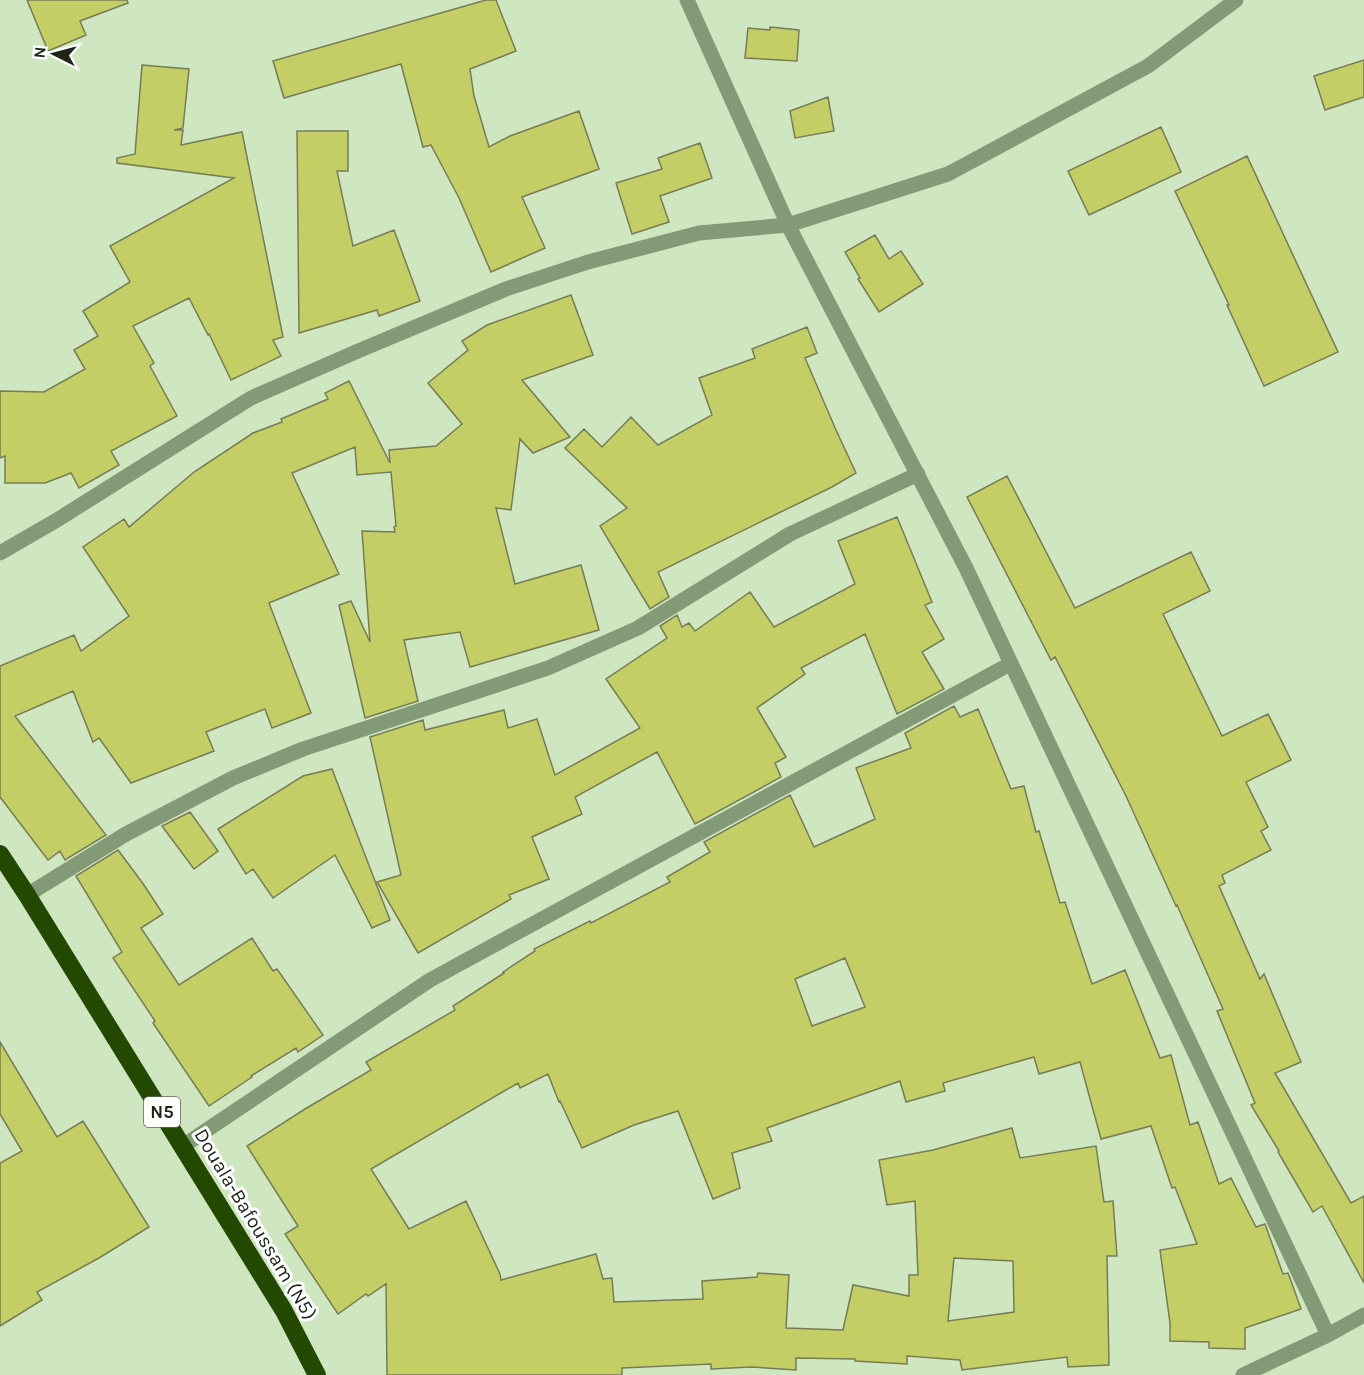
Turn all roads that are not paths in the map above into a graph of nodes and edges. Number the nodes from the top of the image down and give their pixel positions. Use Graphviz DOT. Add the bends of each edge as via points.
graph roads {
  1 [pos="687,0"];
  2 [pos="1236,0"];
  3 [pos="788,225"];
  4 [pos="918,474"];
  5 [pos="0,553"];
  6 [pos="1010,664"];
  7 [pos="0,854"];
  8 [pos="27,895"];
  9 [pos="183,1146"];
  10 [pos="1364,1316"];
  11 [pos="1328,1335"];
  12 [pos="317,1375"];
  13 [pos="1243,1375"];
  1 -- 3 [label="street"];
  2 -- 3 [label="street" via="1148,66 948,174"];
  3 -- 4 [label="street"];
  3 -- 5 [label="street" via="699,233 588,262 506,290 379,342 251,398"];
  4 -- 6 [label="street"];
  4 -- 8 [label="street" via="790,534 638,628 548,668 303,749 233,778 126,834"];
  6 -- 9 [label="street" via="430,980"];
  6 -- 11 [label="street"];
  7 -- 8 [label="highway, Douala-Bafoussam (N5) / N5"];
  8 -- 9 [label="highway, Douala-Bafoussam (N5) / N5"];
  9 -- 12 [label="highway, Douala-Bafoussam (N5) / N5" via="284,1311"];
  10 -- 11 [label="street"];
  11 -- 13 [label="street"];
}
